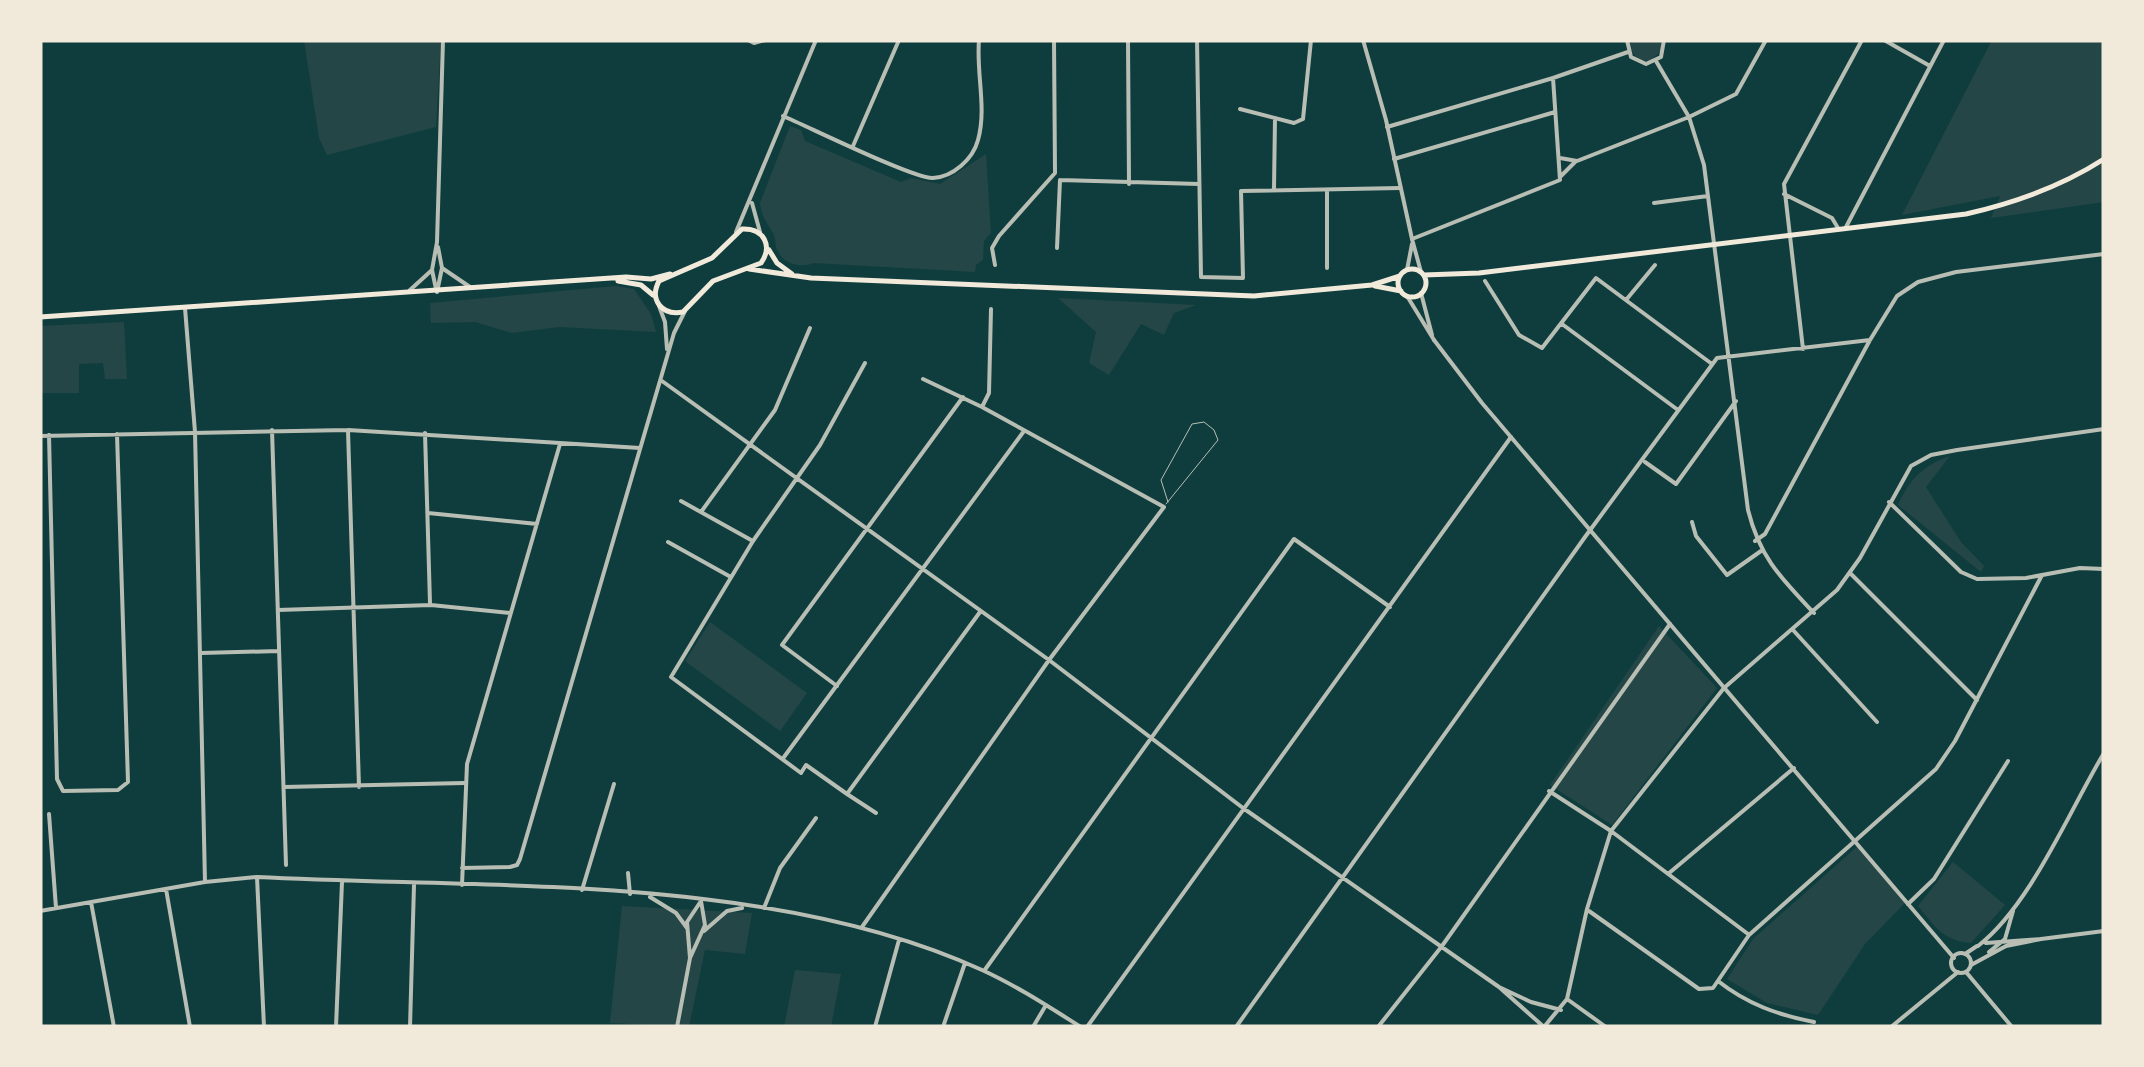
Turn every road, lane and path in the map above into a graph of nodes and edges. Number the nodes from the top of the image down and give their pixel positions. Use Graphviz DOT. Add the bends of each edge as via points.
graph roads {
  1 [pos="443,40"];
  2 [pos="748,40"];
  3 [pos="764,40"];
  4 [pos="816,40"];
  5 [pos="899,40"];
  6 [pos="979,40"];
  7 [pos="1054,40"];
  8 [pos="1128,40"];
  9 [pos="1197,40"];
  10 [pos="1312,40"];
  11 [pos="1363,40"];
  12 [pos="1628,40"];
  13 [pos="1664,40"];
  14 [pos="1766,40"];
  15 [pos="1862,40"];
  16 [pos="1884,40"];
  17 [pos="1944,40"];
  18 [pos="1628,52"];
  19 [pos="1656,61"];
  20 [pos="1930,66"];
  21 [pos="1553,78"];
  22 [pos="1240,109"];
  23 [pos="1555,112"];
  24 [pos="783,116"];
  25 [pos="1689,117"];
  26 [pos="1275,118"];
  27 [pos="1387,127"];
  28 [pos="853,146"];
  29 [pos="1560,158"];
  30 [pos="1394,159"];
  31 [pos="2104,159"];
  32 [pos="1576,161"];
  33 [pos="1055,172"];
  34 [pos="1561,176"];
  35 [pos="1060,180"];
  36 [pos="1128,184"];
  37 [pos="1199,184"];
  38 [pos="1400,188"];
  39 [pos="1327,190"];
  40 [pos="1274,191"];
  41 [pos="1784,194"];
  42 [pos="1708,196"];
  43 [pos="752,198"];
  44 [pos="1654,203"];
  45 [pos="1846,227"];
  46 [pos="1838,228"];
  47 [pos="736,232"];
  48 [pos="761,234"];
  49 [pos="1790,234"];
  50 [pos="1412,239"];
  51 [pos="437,242"];
  52 [pos="1714,243"];
  53 [pos="767,245"];
  54 [pos="1058,248"];
  55 [pos="2104,254"];
  56 [pos="994,265"];
  57 [pos="1655,265"];
  58 [pos="442,268"];
  59 [pos="1327,268"];
  60 [pos="750,269"];
  61 [pos="432,270"];
  62 [pos="1407,270"];
  63 [pos="670,274"];
  64 [pos="1422,274"];
  65 [pos="795,275"];
  66 [pos="1400,276"];
  67 [pos="1446,276"];
  68 [pos="600,280"];
  69 [pos="1486,281"];
  70 [pos="1426,285"];
  71 [pos="1372,286"];
  72 [pos="474,290"];
  73 [pos="438,292"];
  74 [pos="1421,293"];
  75 [pos="406,294"];
  76 [pos="1404,294"];
  77 [pos="1626,300"];
  78 [pos="657,303"];
  79 [pos="185,308"];
  80 [pos="990,309"];
  81 [pos="685,310"];
  82 [pos="40,317"];
  83 [pos="1562,324"];
  84 [pos="810,328"];
  85 [pos="1434,340"];
  86 [pos="1870,340"];
  87 [pos="1804,350"];
  88 [pos="668,354"];
  89 [pos="1729,355"];
  90 [pos="864,363"];
  91 [pos="1712,364"];
  92 [pos="923,378"];
  93 [pos="662,380"];
  94 [pos="963,397"];
  95 [pos="1736,401"];
  96 [pos="982,407"];
  97 [pos="1678,410"];
  98 [pos="272,430"];
  99 [pos="348,430"];
  100 [pos="2104,430"];
  101 [pos="1024,431"];
  102 [pos="194,432"];
  103 [pos="425,433"];
  104 [pos="117,434"];
  105 [pos="40,436"];
  106 [pos="49,436"];
  107 [pos="1511,438"];
  108 [pos="561,442"];
  109 [pos="750,444"];
  110 [pos="640,448"];
  111 [pos="1644,461"];
  112 [pos="796,478"];
  113 [pos="681,501"];
  114 [pos="1889,502"];
  115 [pos="1166,504"];
  116 [pos="701,512"];
  117 [pos="428,513"];
  118 [pos="1692,522"];
  119 [pos="537,524"];
  120 [pos="867,528"];
  121 [pos="1590,529"];
  122 [pos="753,541"];
  123 [pos="1755,541"];
  124 [pos="668,542"];
  125 [pos="1761,551"];
  126 [pos="2104,569"];
  127 [pos="922,570"];
  128 [pos="1850,574"];
  129 [pos="2042,574"];
  130 [pos="730,577"];
  131 [pos="430,605"];
  132 [pos="1390,607"];
  133 [pos="353,608"];
  134 [pos="278,610"];
  135 [pos="981,611"];
  136 [pos="510,612"];
  137 [pos="1814,613"];
  138 [pos="1670,624"];
  139 [pos="1793,630"];
  140 [pos="279,651"];
  141 [pos="201,653"];
  142 [pos="1049,660"];
  143 [pos="837,686"];
  144 [pos="1724,688"];
  145 [pos="1977,700"];
  146 [pos="1877,722"];
  147 [pos="1151,737"];
  148 [pos="2104,753"];
  149 [pos="782,759"];
  150 [pos="2008,761"];
  151 [pos="1794,768"];
  152 [pos="464,783"];
  153 [pos="614,784"];
  154 [pos="282,787"];
  155 [pos="358,787"];
  156 [pos="1548,792"];
  157 [pos="847,794"];
  158 [pos="1242,808"];
  159 [pos="876,813"];
  160 [pos="49,814"];
  161 [pos="816,818"];
  162 [pos="1611,830"];
  163 [pos="1855,840"];
  164 [pos="286,865"];
  165 [pos="462,868"];
  166 [pos="628,874"];
  167 [pos="1668,874"];
  168 [pos="1342,876"];
  169 [pos="258,877"];
  170 [pos="342,881"];
  171 [pos="205,882"];
  172 [pos="414,884"];
  173 [pos="462,885"];
  174 [pos="166,889"];
  175 [pos="582,890"];
  176 [pos="630,894"];
  177 [pos="645,895"];
  178 [pos="701,901"];
  179 [pos="92,902"];
  180 [pos="1908,905"];
  181 [pos="748,906"];
  182 [pos="2015,906"];
  183 [pos="56,908"];
  184 [pos="764,908"];
  185 [pos="1587,909"];
  186 [pos="40,911"];
  187 [pos="862,928"];
  188 [pos="688,929"];
  189 [pos="2104,931"];
  190 [pos="700,934"];
  191 [pos="1749,935"];
  192 [pos="2004,939"];
  193 [pos="2040,939"];
  194 [pos="899,940"];
  195 [pos="1442,946"];
  196 [pos="1978,946"];
  197 [pos="1988,952"];
  198 [pos="1965,954"];
  199 [pos="690,958"];
  200 [pos="1954,958"];
  201 [pos="966,963"];
  202 [pos="1971,964"];
  203 [pos="984,971"];
  204 [pos="1958,972"];
  205 [pos="1966,972"];
  206 [pos="1718,981"];
  207 [pos="1500,987"];
  208 [pos="1567,998"];
  209 [pos="1046,1005"];
  210 [pos="1561,1010"];
  211 [pos="1814,1022"];
  212 [pos="114,1027"];
  213 [pos="190,1027"];
  214 [pos="264,1027"];
  215 [pos="336,1027"];
  216 [pos="410,1027"];
  217 [pos="677,1027"];
  218 [pos="875,1027"];
  219 [pos="943,1027"];
  220 [pos="1032,1027"];
  221 [pos="1084,1027"];
  222 [pos="1236,1027"];
  223 [pos="1378,1027"];
  224 [pos="1544,1027"];
  225 [pos="1606,1027"];
  226 [pos="1891,1027"];
  227 [pos="2012,1027"];
  1 -- 51 [label="street"];
  2 -- 3 [label="street"];
  4 -- 24 [label="street"];
  5 -- 28 [label="street"];
  6 -- 28 [label="street" via="978,142 959,167 921,176"];
  7 -- 33 [label="street"];
  8 -- 36 [label="street"];
  9 -- 37 [label="street"];
  10 -- 26 [label="street" via="1305,116 1294,123"];
  11 -- 27 [label="street"];
  12 -- 18 [label="street"];
  13 -- 19 [label="street"];
  14 -- 25 [label="street" via="1736,94"];
  15 -- 41 [label="street" via="1785,179"];
  16 -- 20 [label="street"];
  17 -- 20 [label="street"];
  18 -- 19 [label="street" via="1640,63"];
  18 -- 21 [label="street"];
  19 -- 25 [label="street"];
  20 -- 45 [label="street"];
  21 -- 23 [label="street"];
  21 -- 27 [label="street"];
  22 -- 26 [label="street"];
  23 -- 29 [label="street"];
  23 -- 30 [label="street"];
  24 -- 28 [label="street"];
  24 -- 43 [label="street"];
  25 -- 32 [label="street"];
  25 -- 42 [label="street"];
  26 -- 40 [label="street"];
  27 -- 30 [label="street"];
  29 -- 32 [label="street"];
  29 -- 34 [label="street"];
  30 -- 38 [label="street"];
  31 -- 45 [label="main road" via="1995,207"];
  32 -- 34 [label="street"];
  33 -- 35 [label="street"];
  33 -- 56 [label="street" via="999,236"];
  34 -- 50 [label="street"];
  35 -- 36 [label="street"];
  35 -- 54 [label="street"];
  36 -- 37 [label="street"];
  37 -- 40 [label="street" via="1201,276 1243,278 1240,191"];
  38 -- 39 [label="street"];
  38 -- 50 [label="street"];
  39 -- 40 [label="street"];
  39 -- 59 [label="street"];
  41 -- 46 [label="street" via="1832,218"];
  41 -- 49 [label="street"];
  42 -- 44 [label="street"];
  42 -- 52 [label="street"];
  43 -- 47 [label="street"];
  43 -- 48 [label="street"];
  45 -- 46 [label="main road"];
  46 -- 49 [label="main road"];
  47 -- 48 [label="main road"];
  47 -- 63 [label="main road" via="712,258"];
  48 -- 53 [label="main road"];
  49 -- 52 [label="main road"];
  49 -- 87 [label="street"];
  50 -- 62 [label="street"];
  50 -- 64 [label="street"];
  51 -- 58 [label="street"];
  51 -- 61 [label="street"];
  52 -- 67 [label="main road"];
  52 -- 89 [label="street"];
  53 -- 60 [label="main road" via="762,263"];
  53 -- 65 [label="main road"];
  55 -- 86 [label="street" via="1918,282 1897,296"];
  57 -- 77 [label="street"];
  58 -- 72 [label="street"];
  58 -- 73 [label="street"];
  60 -- 65 [label="main road"];
  60 -- 81 [label="main road" via="713,282"];
  61 -- 73 [label="street"];
  61 -- 75 [label="street"];
  62 -- 64 [label="main road"];
  62 -- 66 [label="main road"];
  63 -- 68 [label="main road"];
  63 -- 78 [label="main road" via="656,287"];
  64 -- 67 [label="main road"];
  64 -- 70 [label="main road"];
  65 -- 71 [label="main road" via="1254,296"];
  66 -- 71 [label="main road"];
  66 -- 76 [label="main road"];
  67 -- 70 [label="main road"];
  68 -- 72 [label="main road"];
  68 -- 78 [label="main road" via="641,285"];
  69 -- 83 [label="street" via="1519,335 1542,348"];
  70 -- 74 [label="main road"];
  71 -- 76 [label="main road"];
  72 -- 73 [label="main road"];
  73 -- 75 [label="main road"];
  74 -- 76 [label="main road"];
  74 -- 85 [label="street"];
  75 -- 79 [label="main road"];
  76 -- 85 [label="street"];
  77 -- 83 [label="street" via="1596,278"];
  77 -- 91 [label="street"];
  78 -- 81 [label="main road" via="670,313"];
  78 -- 88 [label="street"];
  79 -- 82 [label="main road"];
  79 -- 102 [label="street"];
  80 -- 96 [label="street"];
  81 -- 88 [label="street"];
  83 -- 97 [label="street"];
  84 -- 109 [label="street" via="774,410"];
  85 -- 107 [label="street"];
  86 -- 87 [label="street"];
  86 -- 123 [label="street" via="1766,534"];
  87 -- 89 [label="street"];
  88 -- 93 [label="street"];
  89 -- 91 [label="street"];
  89 -- 95 [label="street"];
  90 -- 112 [label="street"];
  91 -- 97 [label="street"];
  92 -- 94 [label="street"];
  93 -- 109 [label="street"];
  93 -- 110 [label="street"];
  94 -- 96 [label="street"];
  94 -- 120 [label="street"];
  95 -- 111 [label="street" via="1676,484"];
  95 -- 123 [label="street"];
  96 -- 101 [label="street"];
  97 -- 111 [label="street"];
  98 -- 99 [label="street"];
  98 -- 102 [label="street"];
  98 -- 134 [label="street"];
  99 -- 103 [label="street"];
  99 -- 133 [label="street"];
  100 -- 114 [label="street" via="1931,456 1911,466"];
  101 -- 115 [label="street"];
  101 -- 127 [label="street"];
  102 -- 104 [label="street"];
  102 -- 141 [label="street"];
  103 -- 108 [label="street"];
  103 -- 117 [label="street"];
  104 -- 106 [label="street"];
  104 -- 106 [label="street" via="128,782 118,790 63,791 57,779"];
  105 -- 106 [label="street"];
  107 -- 121 [label="street"];
  107 -- 132 [label="street"];
  108 -- 110 [label="street"];
  108 -- 119 [label="street"];
  109 -- 112 [label="street"];
  109 -- 116 [label="street"];
  110 -- 165 [label="street" via="520,859 510,867"];
  111 -- 121 [label="street"];
  112 -- 120 [label="street"];
  112 -- 122 [label="street"];
  113 -- 116 [label="street"];
  114 -- 128 [label="street"];
  114 -- 129 [label="street" via="1969,576"];
  115 -- 115 [label="lane" via="1218,440 1204,422 1192,424 1161,480"];
  115 -- 142 [label="street"];
  116 -- 122 [label="street"];
  117 -- 119 [label="street"];
  117 -- 131 [label="street"];
  118 -- 125 [label="street" via="1728,574"];
  119 -- 136 [label="street"];
  120 -- 127 [label="street"];
  120 -- 143 [label="street" via="782,646"];
  121 -- 138 [label="street"];
  121 -- 168 [label="street"];
  122 -- 130 [label="street"];
  123 -- 125 [label="street"];
  124 -- 130 [label="street"];
  125 -- 137 [label="street"];
  126 -- 129 [label="street"];
  127 -- 135 [label="street"];
  127 -- 143 [label="street"];
  128 -- 137 [label="street"];
  128 -- 145 [label="street"];
  129 -- 145 [label="street"];
  130 -- 149 [label="street" via="670,676"];
  131 -- 133 [label="street"];
  131 -- 136 [label="street"];
  132 -- 147 [label="street" via="1294,539"];
  132 -- 158 [label="street"];
  133 -- 134 [label="street"];
  133 -- 155 [label="street"];
  134 -- 140 [label="street"];
  135 -- 142 [label="street"];
  135 -- 157 [label="street"];
  136 -- 152 [label="street"];
  137 -- 139 [label="street"];
  138 -- 144 [label="street"];
  138 -- 156 [label="street"];
  139 -- 144 [label="street"];
  139 -- 146 [label="street"];
  140 -- 141 [label="street"];
  140 -- 154 [label="street"];
  141 -- 171 [label="street"];
  142 -- 147 [label="street"];
  142 -- 187 [label="street"];
  143 -- 149 [label="street"];
  144 -- 151 [label="street"];
  144 -- 162 [label="street"];
  145 -- 163 [label="street" via="1936,769"];
  147 -- 158 [label="street"];
  147 -- 203 [label="street"];
  148 -- 182 [label="street"];
  149 -- 157 [label="street" via="801,772 806,765"];
  150 -- 180 [label="street" via="1934,879"];
  151 -- 163 [label="street"];
  151 -- 167 [label="street"];
  152 -- 155 [label="street"];
  152 -- 165 [label="street"];
  153 -- 175 [label="street"];
  154 -- 155 [label="street"];
  154 -- 164 [label="street"];
  156 -- 162 [label="street"];
  156 -- 195 [label="street"];
  157 -- 159 [label="street"];
  158 -- 168 [label="street"];
  158 -- 221 [label="street"];
  160 -- 183 [label="street"];
  161 -- 184 [label="street" via="780,868"];
  162 -- 167 [label="street"];
  162 -- 185 [label="street"];
  163 -- 180 [label="street"];
  163 -- 191 [label="street"];
  165 -- 173 [label="street"];
  166 -- 176 [label="street"];
  167 -- 191 [label="street"];
  168 -- 195 [label="street"];
  168 -- 222 [label="street"];
  169 -- 170 [label="street"];
  169 -- 171 [label="street"];
  169 -- 214 [label="street"];
  170 -- 172 [label="street"];
  170 -- 215 [label="street"];
  171 -- 174 [label="street"];
  172 -- 173 [label="street"];
  172 -- 216 [label="street"];
  173 -- 175 [label="street"];
  174 -- 179 [label="street"];
  174 -- 213 [label="street"];
  175 -- 176 [label="street"];
  176 -- 177 [label="street"];
  177 -- 178 [label="street"];
  177 -- 188 [label="street" via="664,903"];
  178 -- 181 [label="street"];
  178 -- 188 [label="street"];
  178 -- 190 [label="street"];
  179 -- 183 [label="street"];
  179 -- 212 [label="street"];
  180 -- 200 [label="street"];
  181 -- 184 [label="street"];
  181 -- 190 [label="street"];
  182 -- 192 [label="street"];
  182 -- 196 [label="street"];
  183 -- 186 [label="street"];
  184 -- 187 [label="street"];
  185 -- 206 [label="street" via="1699,989"];
  185 -- 208 [label="street"];
  187 -- 194 [label="street"];
  188 -- 199 [label="street"];
  189 -- 193 [label="street"];
  190 -- 199 [label="street"];
  191 -- 206 [label="street"];
  192 -- 193 [label="street"];
  192 -- 196 [label="street"];
  192 -- 197 [label="street"];
  193 -- 197 [label="street"];
  194 -- 201 [label="street"];
  194 -- 218 [label="street"];
  195 -- 207 [label="street"];
  195 -- 223 [label="street"];
  196 -- 198 [label="street"];
  197 -- 202 [label="street"];
  198 -- 200 [label="street"];
  198 -- 202 [label="street"];
  199 -- 217 [label="street"];
  200 -- 204 [label="street"];
  201 -- 203 [label="street"];
  201 -- 219 [label="street"];
  202 -- 205 [label="street"];
  203 -- 209 [label="street"];
  204 -- 205 [label="street"];
  204 -- 226 [label="street"];
  205 -- 227 [label="street"];
  206 -- 211 [label="street" via="1740,998"];
  207 -- 210 [label="street"];
  207 -- 224 [label="street"];
  208 -- 210 [label="street"];
  208 -- 225 [label="street"];
  209 -- 220 [label="street"];
  209 -- 221 [label="street"];
  210 -- 224 [label="street"];
}
